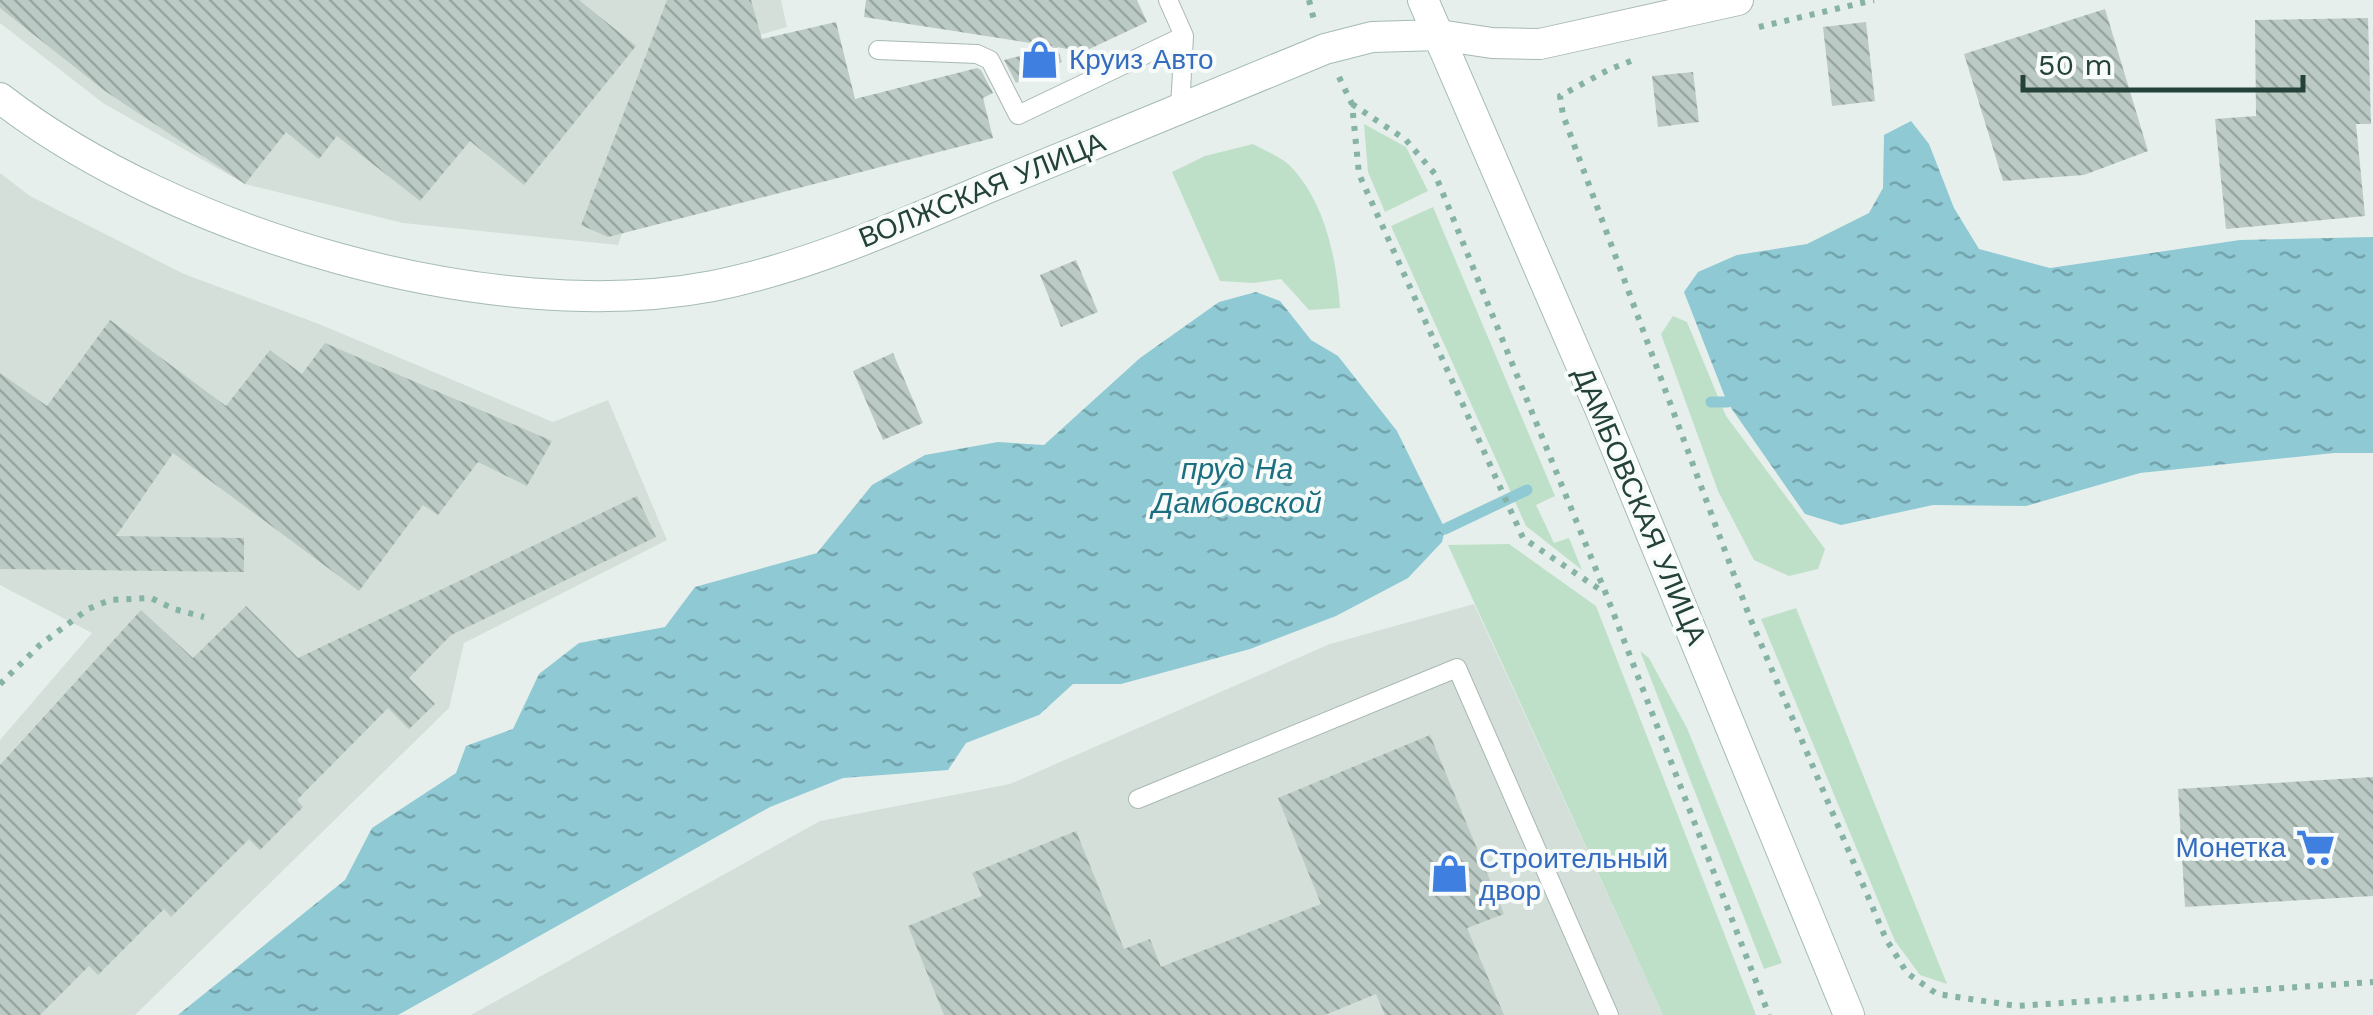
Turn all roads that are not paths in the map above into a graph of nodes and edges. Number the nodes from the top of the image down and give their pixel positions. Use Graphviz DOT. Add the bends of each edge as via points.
graph roads {
  1 [pos="1168,0"];
  2 [pos="1424,0"];
  3 [pos="1738,0"];
  4 [pos="1675,7"];
  5 [pos="1438,35"];
  6 [pos="1184,36"];
  7 [pos="878,50"];
  8 [pos="0,98"];
  9 [pos="1180,108"];
  10 [pos="1138,799"];
  11 [pos="1608,1015"];
  12 [pos="1849,1015"];
  1 -- 6 [label="lane"];
  2 -- 5 [label="street, ДАМБОВСКАЯ УЛИЦА"];
  3 -- 4 [label="street, ВОЛЖСКАЯ УЛИЦА"];
  4 -- 5 [label="street, ВОЛЖСКАЯ УЛИЦА" via="1540,44"];
  5 -- 9 [label="street, ВОЛЖСКАЯ УЛИЦА" via="1350,41"];
  5 -- 12 [label="street, ДАМБОВСКАЯ УЛИЦА" via="1601,410"];
  6 -- 7 [label="lane" via="1018,115 990,60"];
  6 -- 9 [label="lane"];
  8 -- 9 [label="street, ВОЛЖСКАЯ УЛИЦА" via="102,164 243,226 384,268 513,290 640,295 754,275 898,226"];
  10 -- 11 [label="lane" via="1457,668"];
}
